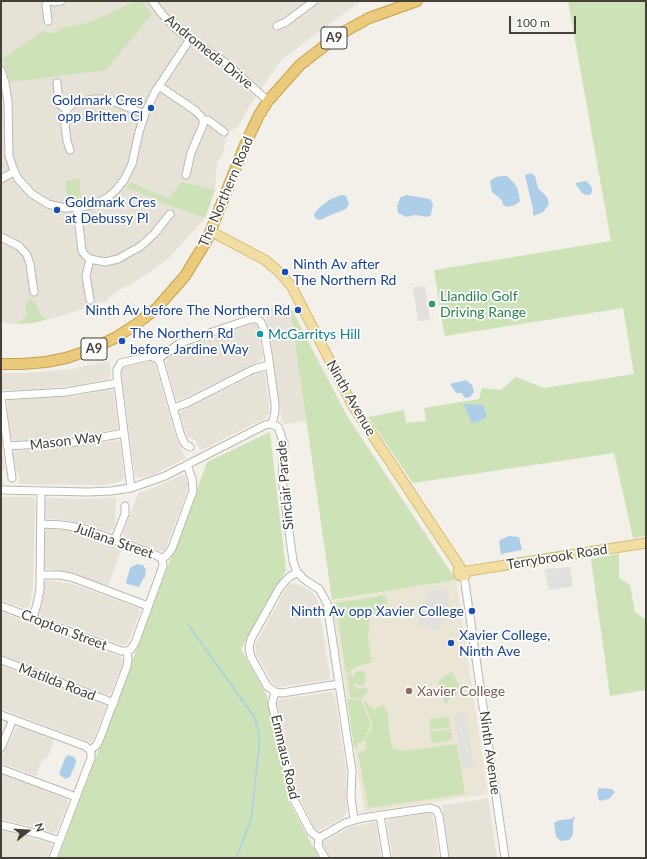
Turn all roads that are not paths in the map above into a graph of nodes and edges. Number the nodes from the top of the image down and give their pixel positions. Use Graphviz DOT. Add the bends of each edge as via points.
graph roads {
  1 [pos="49,1"];
  2 [pos="61,1"];
  3 [pos="152,1"];
  4 [pos="314,1"];
  5 [pos="417,1"];
  6 [pos="48,21"];
  7 [pos="277,26"];
  8 [pos="190,39"];
  9 [pos="1,70"];
  10 [pos="57,83"];
  11 [pos="3,84"];
  12 [pos="159,86"];
  13 [pos="268,100"];
  14 [pos="67,110"];
  15 [pos="144,114"];
  16 [pos="204,120"];
  17 [pos="224,132"];
  18 [pos="70,150"];
  19 [pos="14,172"];
  20 [pos="186,175"];
  21 [pos="1,180"];
  22 [pos="77,208"];
  23 [pos="170,214"];
  24 [pos="212,232"];
  25 [pos="1,236"];
  26 [pos="90,259"];
  27 [pos="34,292"];
  28 [pos="90,300"];
  29 [pos="158,359"];
  30 [pos="1,364"];
  31 [pos="269,365"];
  32 [pos="118,383"];
  33 [pos="1,397"];
  34 [pos="173,408"];
  35 [pos="272,424"];
  36 [pos="124,433"];
  37 [pos="7,446"];
  38 [pos="190,447"];
  39 [pos="186,465"];
  40 [pos="12,478"];
  41 [pos="131,488"];
  42 [pos="1,490"];
  43 [pos="41,491"];
  44 [pos="125,506"];
  45 [pos="41,524"];
  46 [pos="116,539"];
  47 [pos="646,543"];
  48 [pos="162,559"];
  49 [pos="464,571"];
  50 [pos="297,572"];
  51 [pos="40,575"];
  52 [pos="1,606"];
  53 [pos="148,606"];
  54 [pos="33,618"];
  55 [pos="127,651"];
  56 [pos="1,660"];
  57 [pos="339,684"];
  58 [pos="275,692"];
  59 [pos="114,703"];
  60 [pos="1,715"];
  61 [pos="13,719"];
  62 [pos="1,748"];
  63 [pos="90,750"];
  64 [pos="1,769"];
  65 [pos="76,797"];
  66 [pos="380,815"];
  67 [pos="354,820"];
  68 [pos="1,824"];
  69 [pos="319,838"];
  70 [pos="60,841"];
  71 [pos="53,858"];
  72 [pos="324,858"];
  73 [pos="387,858"];
  74 [pos="445,858"];
  75 [pos="505,858"];
  1 -- 2 [label="street"];
  1 -- 6 [label="street" via="46,5"];
  3 -- 8 [label="street, Andromeda Drive" via="170,24"];
  4 -- 7 [label="street"];
  5 -- 13 [label="highway, The Northern Road / A9" via="369,18 340,34 300,65"];
  8 -- 12 [label="street"];
  8 -- 13 [label="street, Andromeda Drive" via="231,67"];
  9 -- 11 [label="street"];
  10 -- 14 [label="street" via="60,104"];
  11 -- 19 [label="street" via="8,106 9,150"];
  12 -- 15 [label="street"];
  12 -- 16 [label="street" via="196,110"];
  13 -- 24 [label="highway, The Northern Road / A9" via="237,164"];
  14 -- 15 [label="street" via="78,101 100,99"];
  14 -- 18 [label="street" via="64,121"];
  15 -- 22 [label="street" via="132,164 124,180 103,200"];
  16 -- 17 [label="street"];
  16 -- 20 [label="street" via="193,147"];
  19 -- 21 [label="street"];
  19 -- 22 [label="street" via="24,187 40,200 57,207"];
  22 -- 26 [label="street" via="81,249"];
  23 -- 26 [label="street" via="151,236 129,254 108,262"];
  24 -- 30 [label="highway, The Northern Road / A9" via="192,266 168,296 156,309 126,331 97,347 66,358 37,363"];
  24 -- 49 [label="main road, Ninth Avenue" via="265,260 292,287 353,406"];
  25 -- 27 [label="street" via="19,246 27,255"];
  26 -- 28 [label="street" via="86,276"];
  29 -- 31 [label="street" via="180,343 255,319 264,327"];
  29 -- 32 [label="street" via="150,356 121,363 117,370"];
  29 -- 34 [label="street"];
  31 -- 34 [label="street" via="254,369"];
  31 -- 35 [label="street" via="275,407"];
  32 -- 33 [label="street" via="66,392"];
  32 -- 36 [label="street"];
  33 -- 37 [label="street"];
  34 -- 38 [label="street" via="181,436"];
  35 -- 39 [label="street, Sinclair Parade" via="265,425"];
  35 -- 50 [label="street, Sinclair Parade" via="278,427 284,444 282,479 293,561"];
  36 -- 37 [label="street, Mason Way" via="77,442"];
  36 -- 41 [label="street"];
  37 -- 40 [label="street"];
  39 -- 41 [label="street, Sinclair Parade" via="155,481"];
  39 -- 48 [label="street" via="192,479 193,491 172,548"];
  41 -- 43 [label="street, Sinclair Parade" via="101,492"];
  42 -- 43 [label="street, Sinclair Parade"];
  43 -- 45 [label="street"];
  44 -- 46 [label="street" via="125,514"];
  45 -- 46 [label="street, Juliana Street" via="82,528"];
  45 -- 51 [label="street"];
  46 -- 48 [label="street, Juliana Street"];
  47 -- 49 [label="main road, Terrybrook Road"];
  48 -- 53 [label="street" via="163,566"];
  49 -- 75 [label="street, Ninth Avenue"];
  50 -- 57 [label="street" via="325,597"];
  50 -- 58 [label="street" via="280,587 250,644 253,661 267,686"];
  51 -- 53 [label="street" via="71,577"];
  51 -- 54 [label="street" via="39,597"];
  52 -- 54 [label="street, Cropton Street"];
  53 -- 55 [label="street" via="135,642"];
  54 -- 55 [label="street, Cropton Street"];
  55 -- 59 [label="street" via="128,666"];
  56 -- 59 [label="street, Matilda Road"];
  57 -- 58 [label="street"];
  57 -- 67 [label="street" via="352,771 351,798"];
  58 -- 69 [label="street, Emmaus Road" via="272,704 293,798 310,832"];
  59 -- 63 [label="street" via="99,742"];
  60 -- 61 [label="street"];
  61 -- 62 [label="street"];
  61 -- 63 [label="street"];
  63 -- 65 [label="street" via="91,758"];
  64 -- 65 [label="street"];
  65 -- 70 [label="street"];
  66 -- 67 [label="street"];
  66 -- 73 [label="street"];
  66 -- 74 [label="street" via="434,809 439,816"];
  67 -- 69 [label="street"];
  68 -- 70 [label="street"];
  69 -- 72 [label="street" via="318,846"];
  70 -- 71 [label="street"];
}
